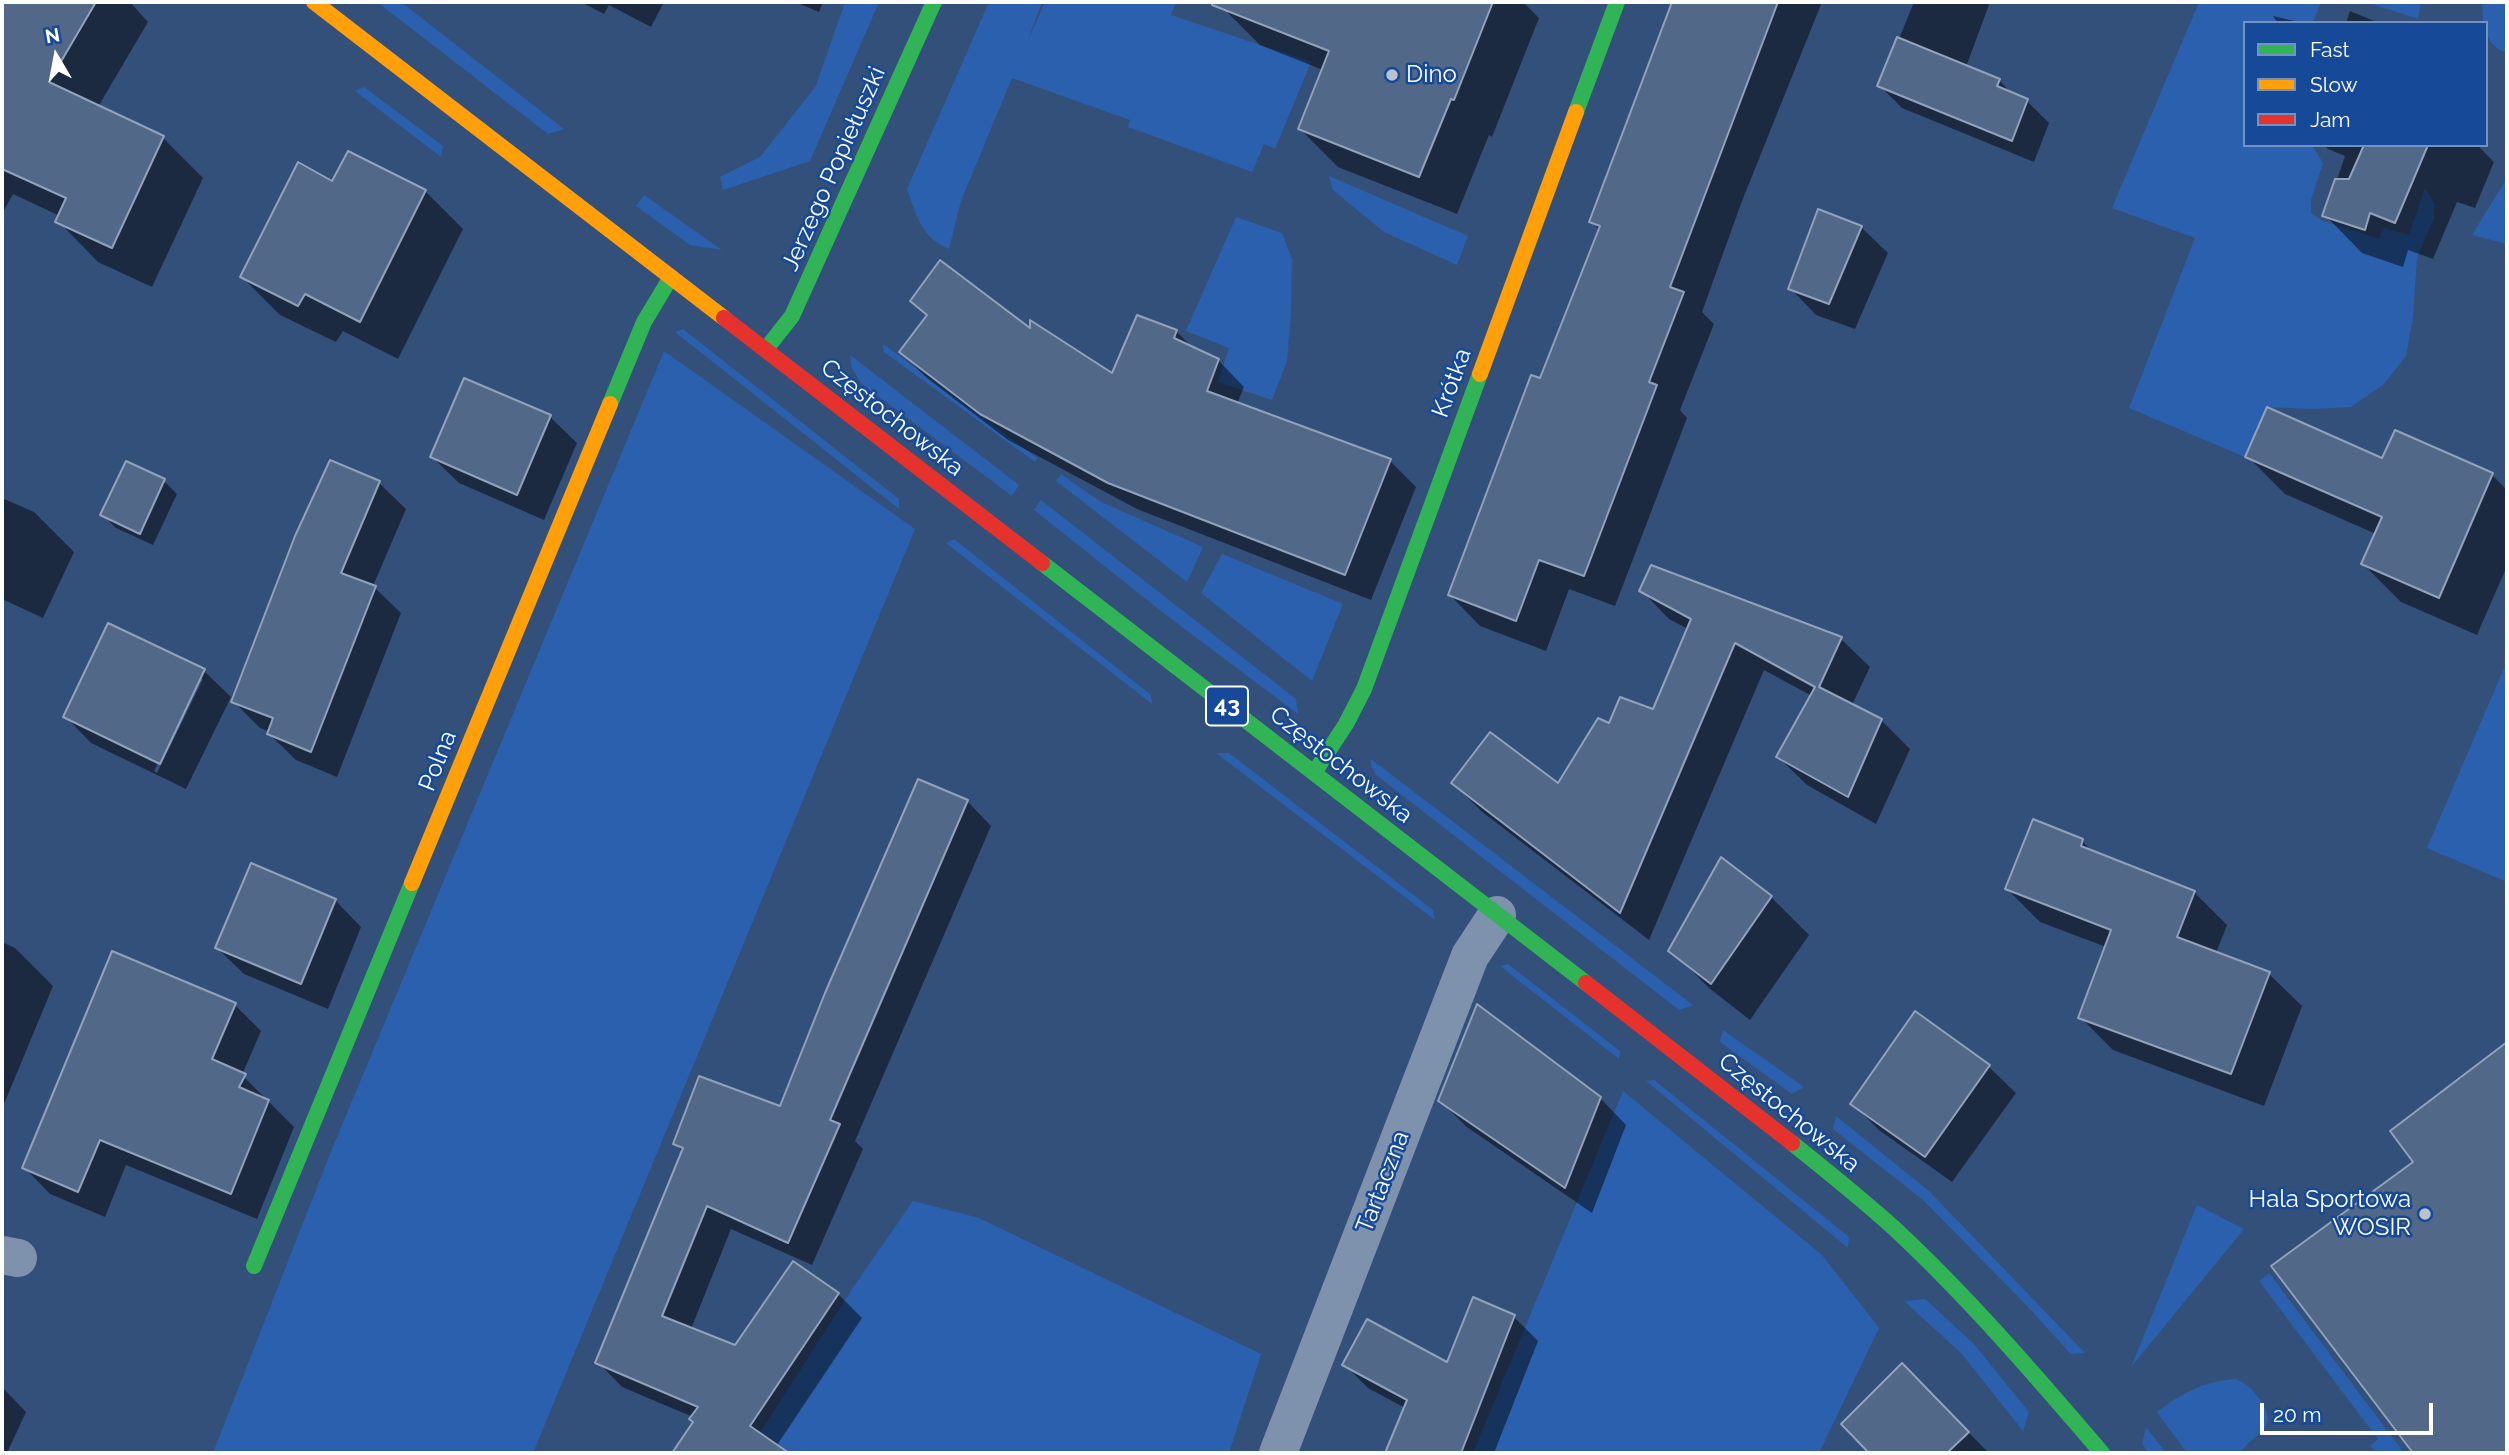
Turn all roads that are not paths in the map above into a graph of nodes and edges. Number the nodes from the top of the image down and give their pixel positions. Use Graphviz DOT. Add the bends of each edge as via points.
graph roads {
  1 [pos="314,2"];
  2 [pos="934,2"];
  3 [pos="1618,2"];
  4 [pos="671,277"];
  5 [pos="766,349"];
  6 [pos="1314,773"];
  7 [pos="1497,915"];
  8 [pos="254,1266"];
  9 [pos="1278,1453"];
  10 [pos="2102,1453"];
  1 -- 4 [label="main road, Częstochowska / 43"];
  2 -- 5 [label="main road, Jerzego Popiełuszki" via="792,316"];
  3 -- 6 [label="main road, Krótka" via="1364,689"];
  4 -- 5 [label="main road, Częstochowska / 43"];
  4 -- 8 [label="main road, Polna" via="644,322"];
  5 -- 6 [label="main road, Częstochowska / 43"];
  6 -- 7 [label="main road, Częstochowska / 43"];
  7 -- 9 [label="street, Tartaczna" via="1470,956"];
  7 -- 10 [label="main road, Częstochowska / 43" via="1705,1074 1894,1228 2037,1377"];
}
